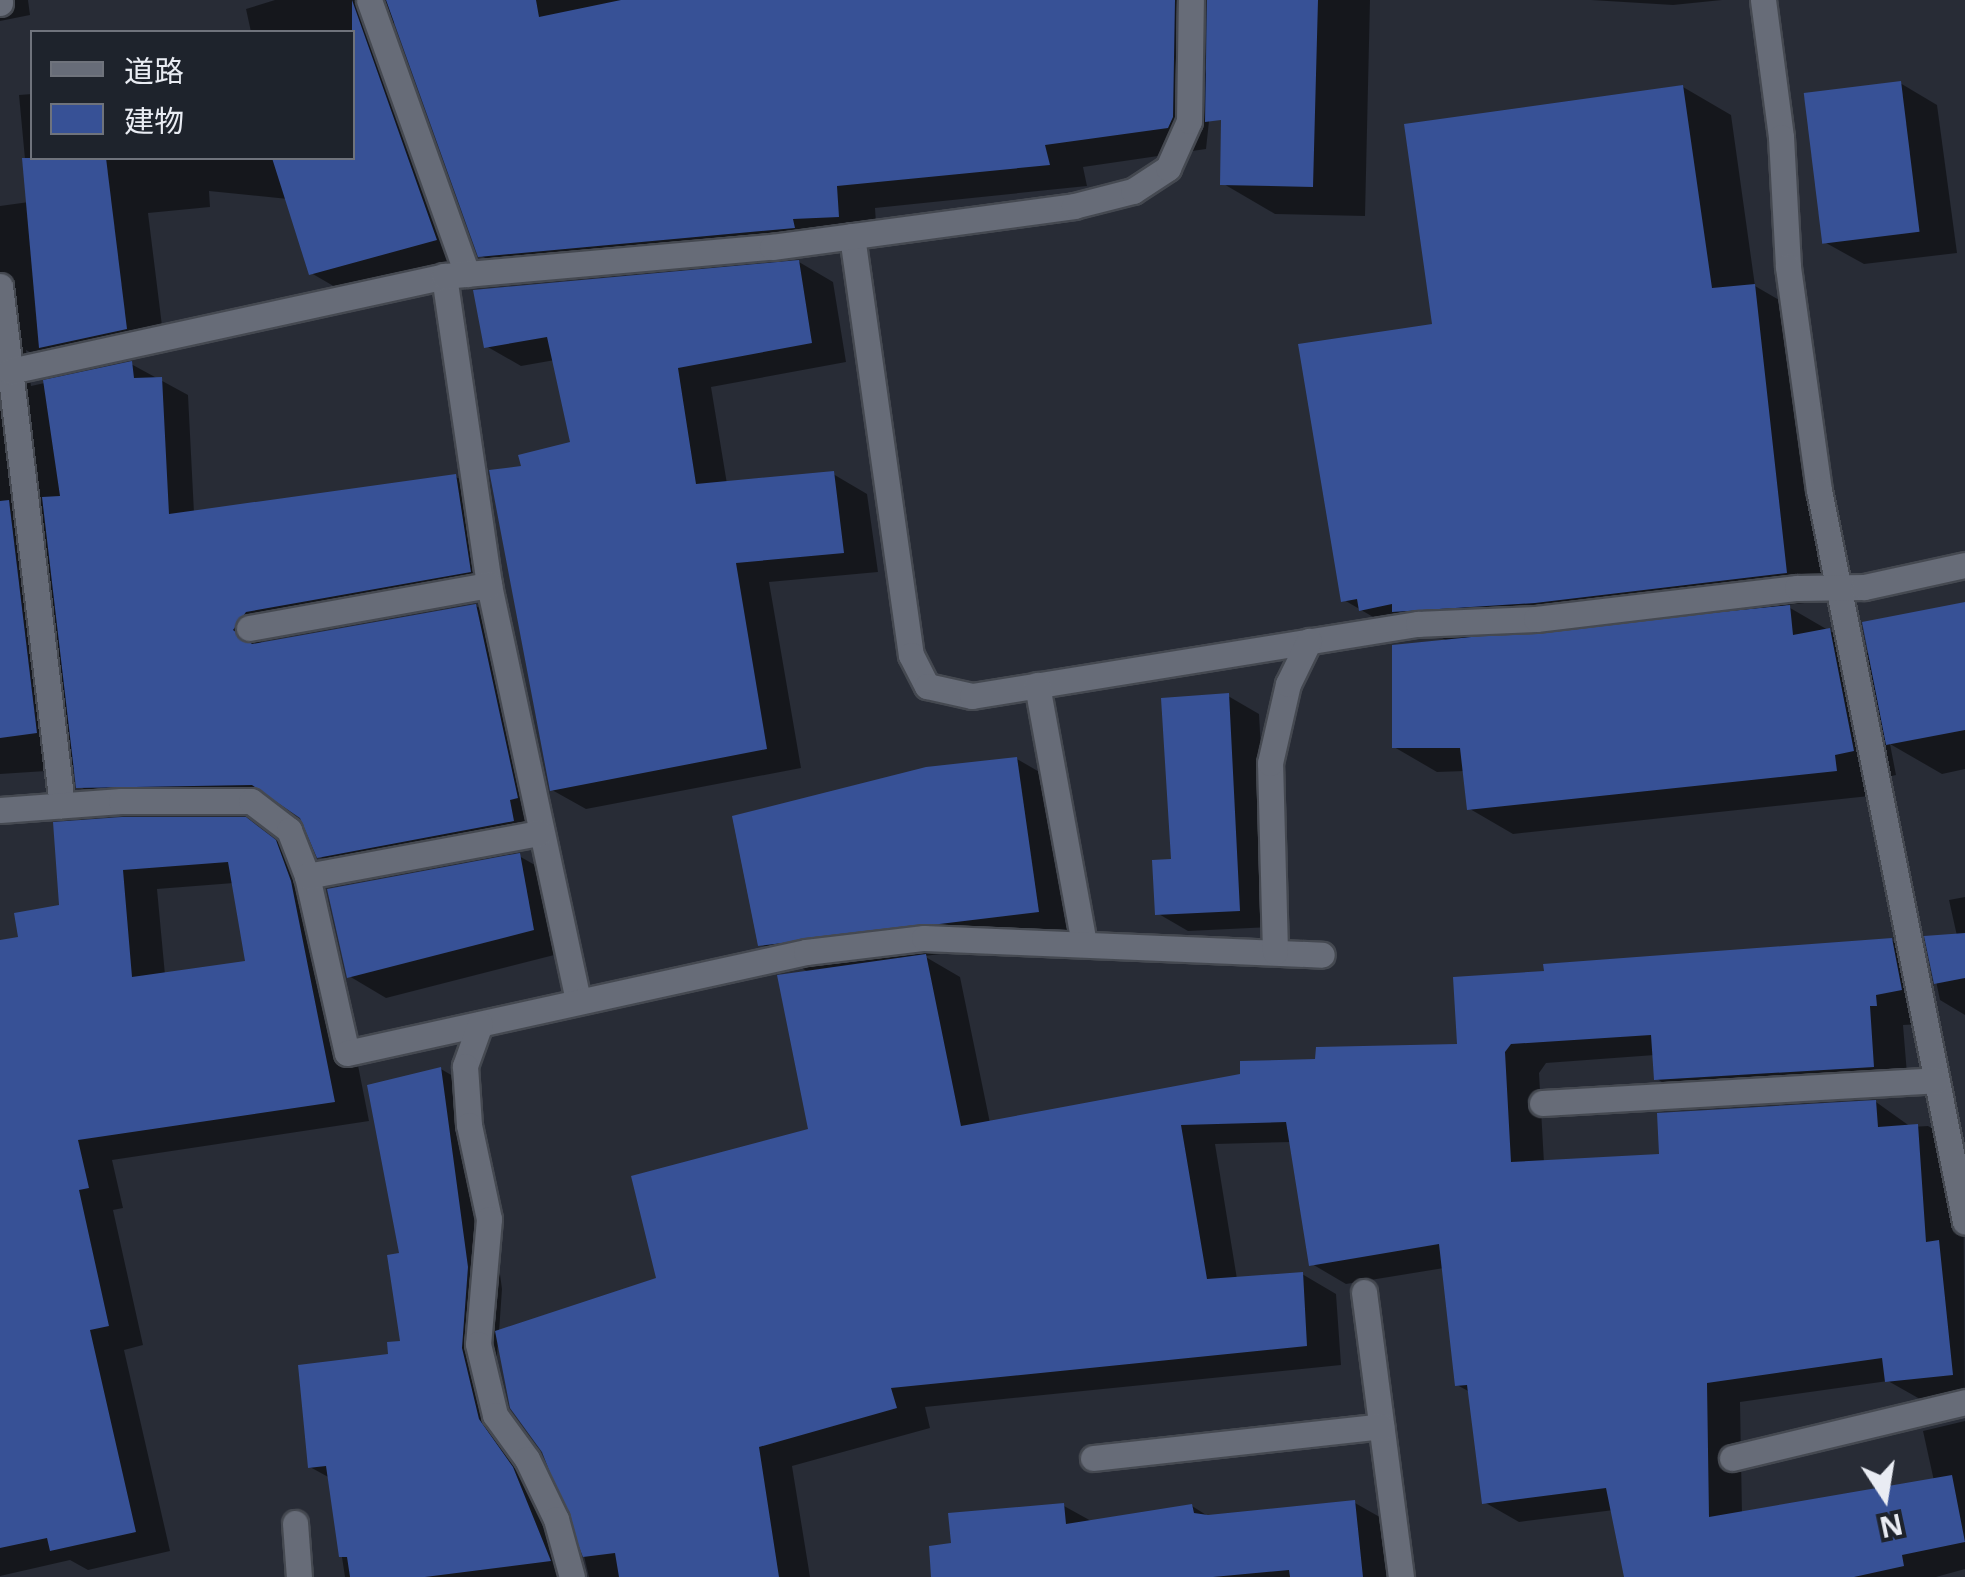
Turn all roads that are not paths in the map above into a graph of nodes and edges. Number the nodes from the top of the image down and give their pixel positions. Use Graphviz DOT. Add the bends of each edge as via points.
graph roads {
  1 [pos="369,0"];
  2 [pos="1192,0"];
  3 [pos="1763,0"];
  4 [pos="852,236"];
  5 [pos="455,275"];
  6 [pos="0,286"];
  7 [pos="10,371"];
  8 [pos="1965,565"];
  9 [pos="488,586"];
  10 [pos="1836,588"];
  11 [pos="248,628"];
  12 [pos="1309,641"];
  13 [pos="1037,685"];
  14 [pos="62,805"];
  15 [pos="0,810"];
  16 [pos="540,833"];
  17 [pos="307,876"];
  18 [pos="1084,943"];
  19 [pos="1275,952"];
  20 [pos="1322,955"];
  21 [pos="578,1002"];
  22 [pos="480,1024"];
  23 [pos="1936,1080"];
  24 [pos="1542,1102"];
  25 [pos="1957,1153"];
  26 [pos="1965,1222"];
  27 [pos="1364,1292"];
  28 [pos="1965,1402"];
  29 [pos="1381,1426"];
  30 [pos="1094,1458"];
  31 [pos="1732,1458"];
  32 [pos="294,1524"];
  33 [pos="298,1577"];
  34 [pos="572,1577"];
  35 [pos="1401,1577"];
  1 -- 5 [label="street" via="430,158"];
  2 -- 4 [label="street" via="1189,121 1168,168 1133,192 1074,206"];
  3 -- 10 [label="street" via="1781,138 1788,268"];
  4 -- 5 [label="street"];
  4 -- 13 [label="street" via="911,655 928,686 972,696"];
  5 -- 7 [label="street"];
  5 -- 9 [label="street"];
  6 -- 7 [label="street"];
  7 -- 14 [label="street"];
  8 -- 10 [label="street"];
  9 -- 11 [label="street"];
  9 -- 16 [label="street"];
  10 -- 12 [label="street" via="1536,619 1418,624"];
  10 -- 23 [label="street"];
  12 -- 13 [label="street"];
  12 -- 19 [label="street" via="1288,684 1270,762"];
  13 -- 18 [label="street"];
  14 -- 15 [label="street"];
  14 -- 17 [label="street" via="251,801 289,830"];
  16 -- 17 [label="street"];
  16 -- 21 [label="street"];
  17 -- 22 [label="street" via="346,1053"];
  18 -- 19 [label="street"];
  18 -- 21 [label="street" via="924,938 806,952"];
  19 -- 20 [label="street"];
  21 -- 22 [label="street"];
  22 -- 34 [label="street" via="465,1066 468,1125 489,1219 478,1344 494,1415 527,1459 556,1519"];
  23 -- 24 [label="street"];
  23 -- 25 [label="street"];
  25 -- 26 [label="street"];
  27 -- 29 [label="street"];
  28 -- 31 [label="street"];
  29 -- 30 [label="street"];
  29 -- 35 [label="street"];
  32 -- 33 [label="street"];
}
